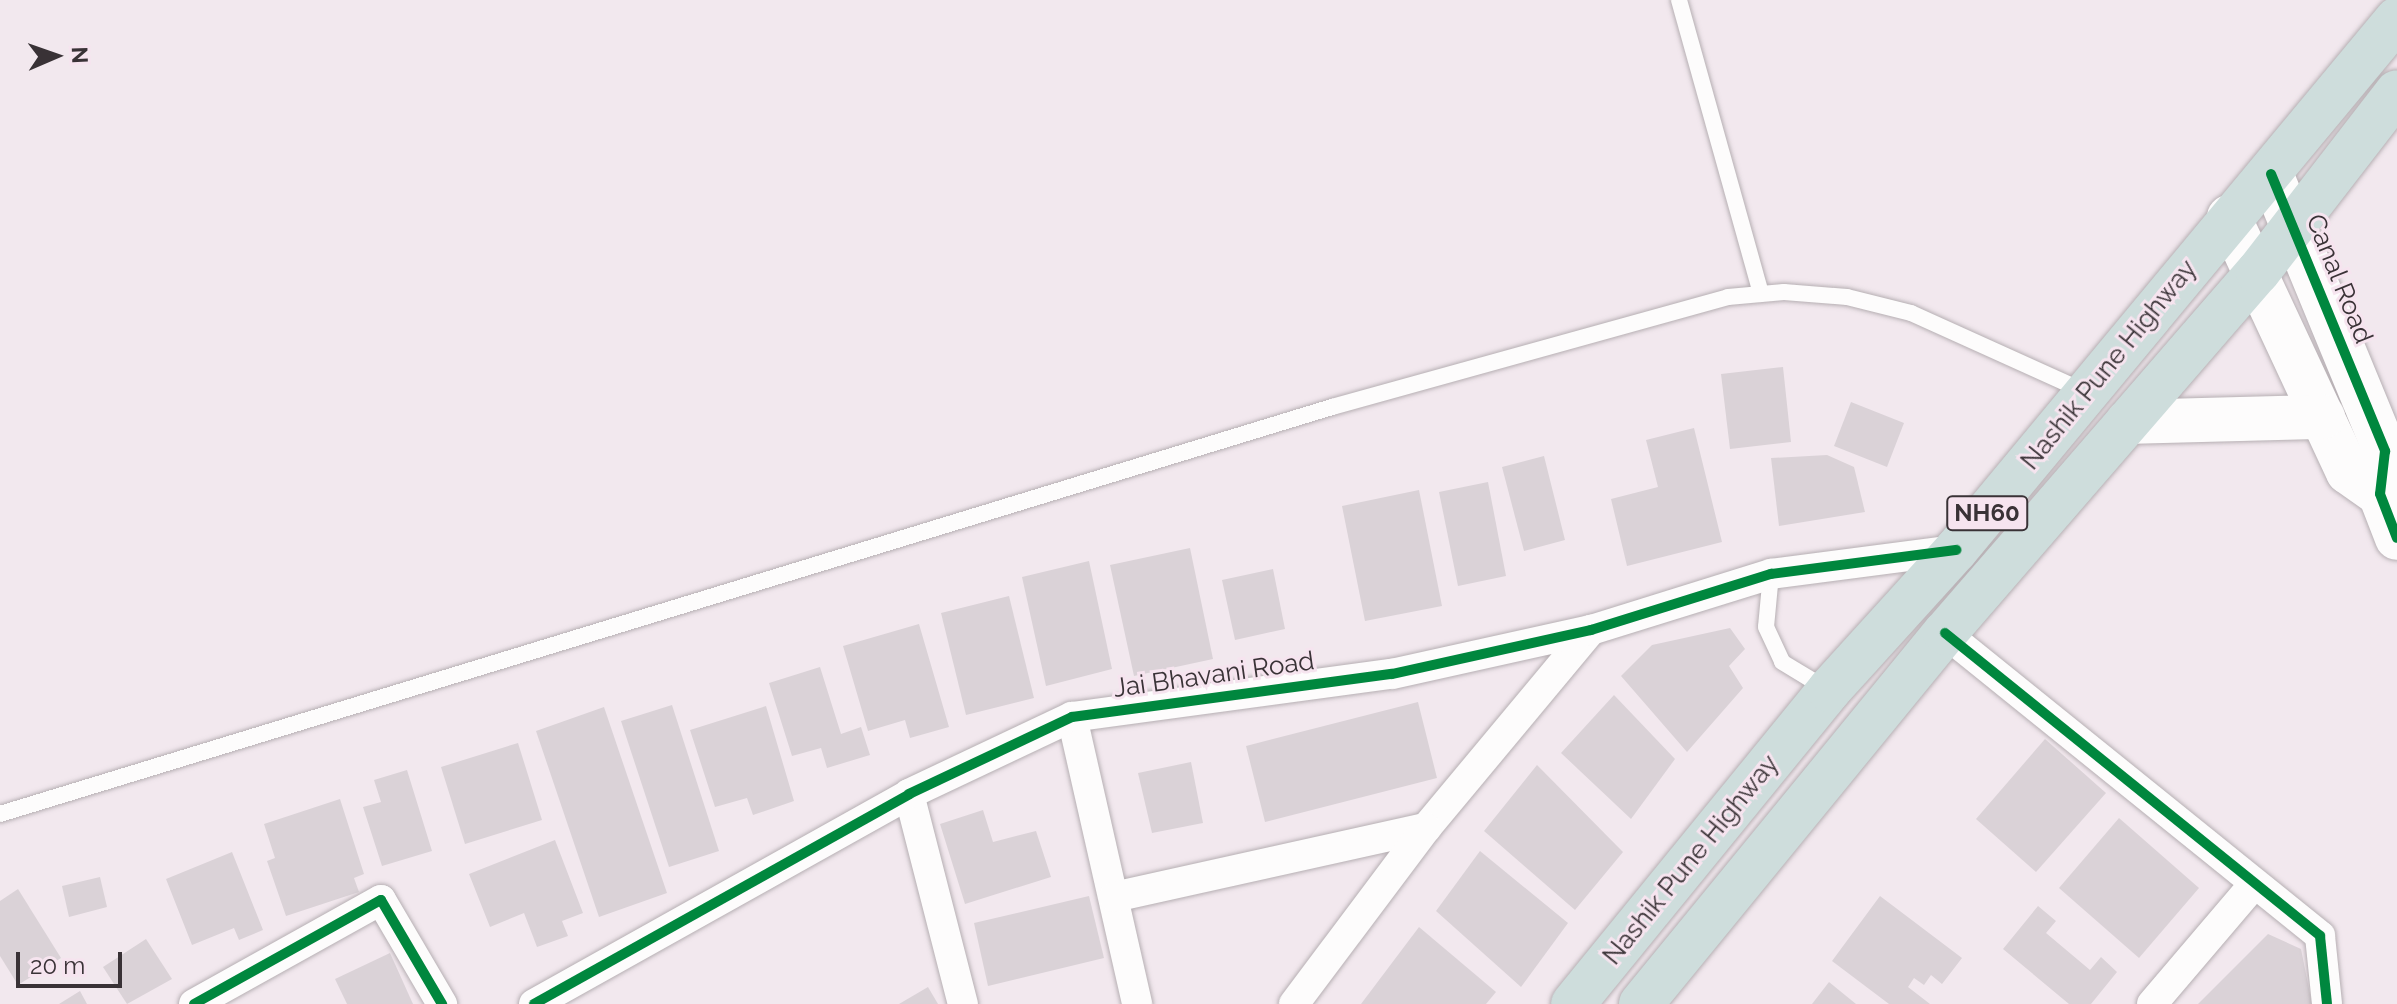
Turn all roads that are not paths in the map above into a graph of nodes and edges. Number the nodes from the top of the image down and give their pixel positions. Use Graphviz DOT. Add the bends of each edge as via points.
graph roads {
  1 [pos="1679,0"];
  2 [pos="2397,19"];
  3 [pos="2397,92"];
  4 [pos="2271,174"];
  5 [pos="2229,217"];
  6 [pos="2294,225"];
  7 [pos="2258,272"];
  8 [pos="1761,294"];
  9 [pos="2088,393"];
  10 [pos="2323,417"];
  11 [pos="2128,422"];
  12 [pos="2380,494"];
  13 [pos="2397,538"];
  14 [pos="1956,550"];
  15 [pos="1771,574"];
  16 [pos="1591,630"];
  17 [pos="1945,633"];
  18 [pos="1829,690"];
  19 [pos="1072,717"];
  20 [pos="909,794"];
  21 [pos="0,814"];
  22 [pos="1426,828"];
  23 [pos="2254,884"];
  24 [pos="1114,897"];
  25 [pos="194,1004"];
  26 [pos="442,1004"];
  27 [pos="534,1004"];
  28 [pos="963,1004"];
  29 [pos="1137,1004"];
  30 [pos="1294,1004"];
  31 [pos="1573,1004"];
  32 [pos="1641,1004"];
  33 [pos="2152,1004"];
  34 [pos="2327,1004"];
  1 -- 8 [label="lane"];
  2 -- 4 [label="highway, Nashik Pune Highway / NH60"];
  3 -- 6 [label="highway, Nashik Pune Highway"];
  4 -- 5 [label="highway, Nashik Pune Highway / NH60"];
  4 -- 6 [label="street, Canal Road"];
  5 -- 7 [label="street"];
  5 -- 9 [label="highway, Nashik Pune Highway / NH60"];
  6 -- 7 [label="highway, Nashik Pune Highway"];
  6 -- 12 [label="street, Canal Road" via="2385,451"];
  7 -- 10 [label="street"];
  7 -- 11 [label="highway, Nashik Pune Highway"];
  8 -- 9 [label="lane" via="1847,297 1911,313"];
  8 -- 21 [label="lane" via="1654,316 1332,407"];
  9 -- 14 [label="highway, Nashik Pune Highway / NH60"];
  10 -- 11 [label="street"];
  10 -- 12 [label="street" via="2348,472"];
  11 -- 17 [label="highway, Nashik Pune Highway"];
  12 -- 13 [label="street, Canal Road"];
  14 -- 15 [label="street, Jai Bhavani Road"];
  14 -- 18 [label="highway, Nashik Pune Highway / NH60"];
  15 -- 16 [label="street, Jai Bhavani Road"];
  15 -- 18 [label="lane" via="1766,627 1782,662"];
  16 -- 19 [label="street, Jai Bhavani Road" via="1392,674"];
  16 -- 22 [label="street"];
  17 -- 23 [label="street"];
  17 -- 32 [label="highway, Nashik Pune Highway"];
  18 -- 31 [label="highway, Nashik Pune Highway / NH60"];
  19 -- 20 [label="street, Jai Bhavani Road"];
  19 -- 24 [label="street"];
  20 -- 27 [label="street, Jai Bhavani Road"];
  20 -- 28 [label="street"];
  22 -- 24 [label="street"];
  22 -- 30 [label="street"];
  23 -- 33 [label="street"];
  23 -- 34 [label="street" via="2320,936"];
  24 -- 29 [label="street"];
  25 -- 26 [label="street" via="381,900"];
}
